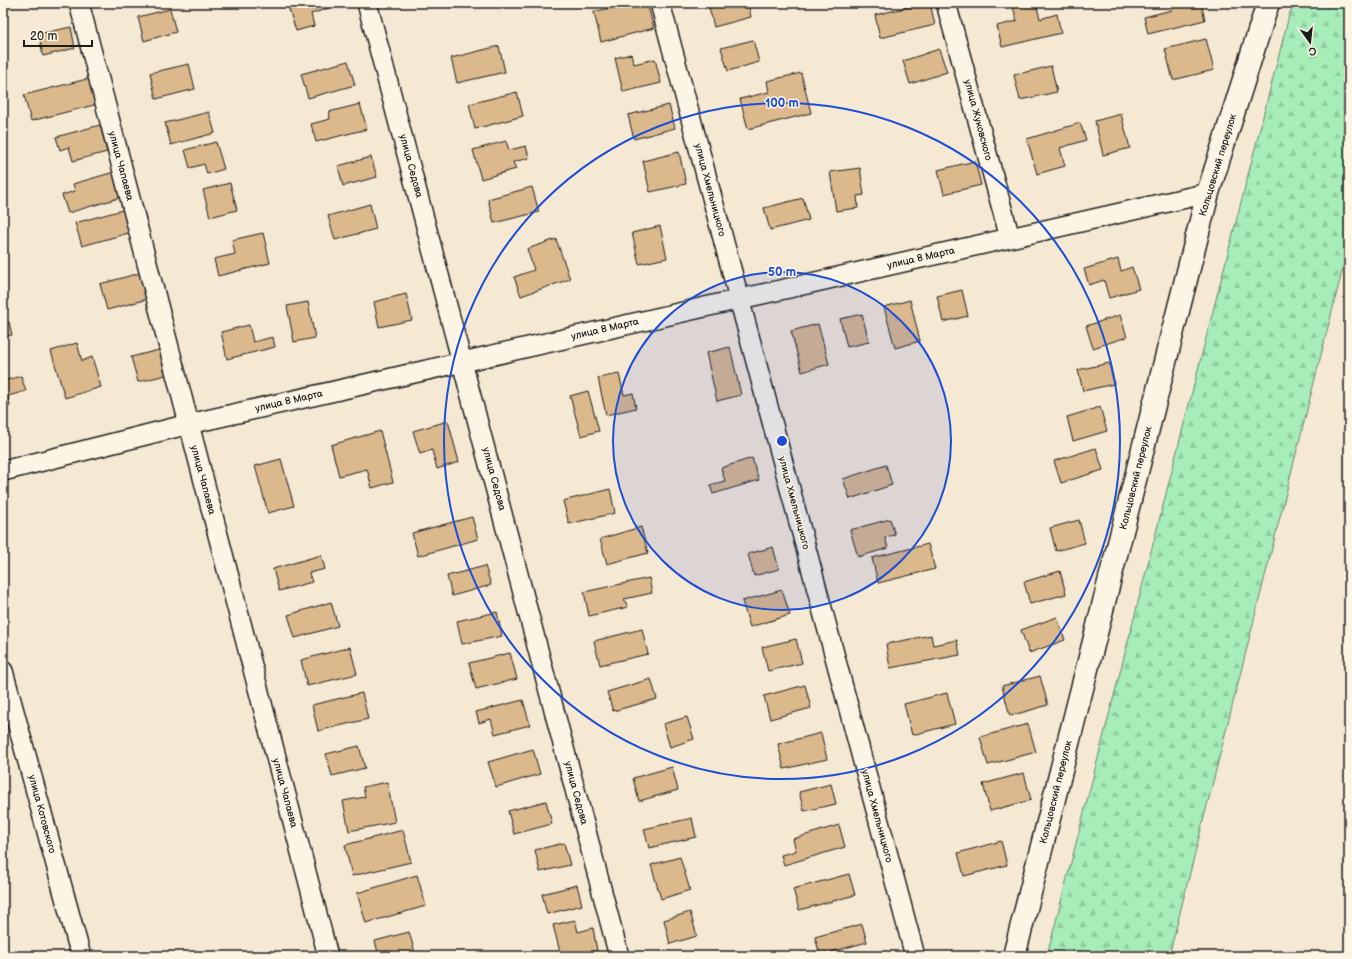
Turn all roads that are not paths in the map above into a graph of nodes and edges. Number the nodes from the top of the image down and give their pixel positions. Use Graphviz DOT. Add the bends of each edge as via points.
graph roads {
  1 [pos="79,3"];
  2 [pos="367,3"];
  3 [pos="660,3"];
  4 [pos="946,3"];
  5 [pos="1268,3"];
  6 [pos="1208,193"];
  7 [pos="1010,238"];
  8 [pos="739,299"];
  9 [pos="463,361"];
  10 [pos="189,424"];
  11 [pos="3,470"];
  12 [pos="3,671"];
  13 [pos="81,956"];
  14 [pos="328,956"];
  15 [pos="619,956"];
  16 [pos="915,956"];
  17 [pos="1014,956"];
  1 -- 10 [label="street, улица Чапаева"];
  2 -- 9 [label="street, улица Седова"];
  3 -- 8 [label="street, улица Хмельницкого"];
  4 -- 7 [label="street, улица Жуковского"];
  5 -- 6 [label="street, Кольцовский переулок"];
  6 -- 7 [label="street, улица 8 Марта"];
  6 -- 17 [label="street, Кольцовский переулок"];
  7 -- 8 [label="street, улица 8 Марта"];
  8 -- 9 [label="street, улица 8 Марта"];
  8 -- 16 [label="street, улица Хмельницкого"];
  9 -- 10 [label="street, улица 8 Марта"];
  9 -- 15 [label="street, улица Седова"];
  10 -- 11 [label="street, улица 8 Марта"];
  10 -- 14 [label="street, улица Чапаева"];
  12 -- 13 [label="street, улица Котовского"];
}
